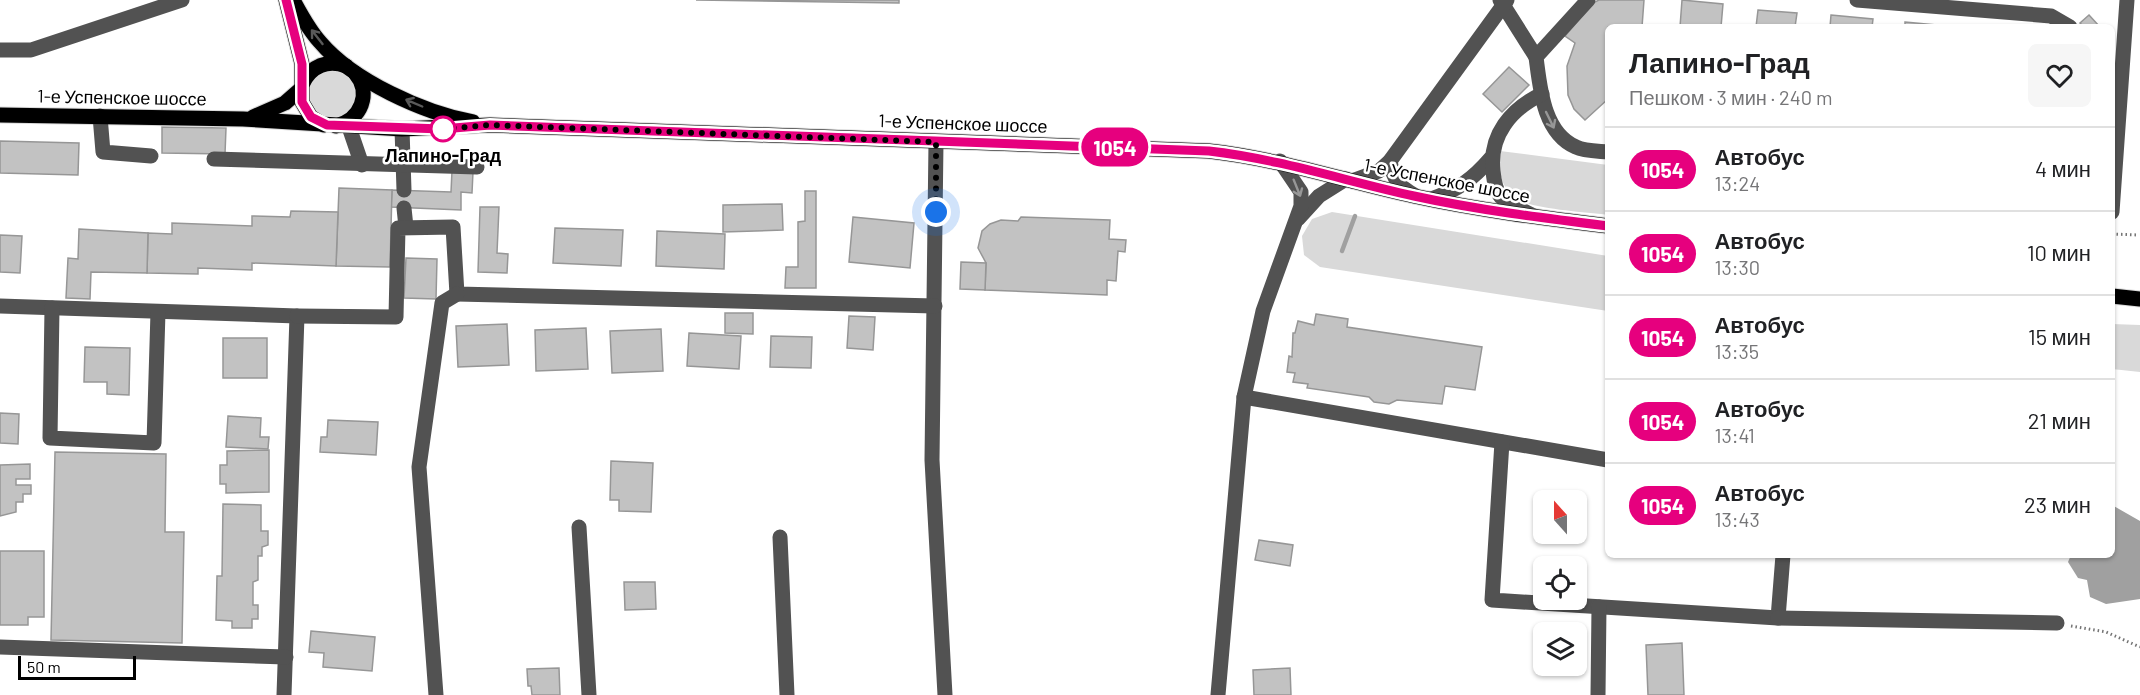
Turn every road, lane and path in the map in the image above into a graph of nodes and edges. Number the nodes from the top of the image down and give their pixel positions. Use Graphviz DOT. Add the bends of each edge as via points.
graph roads {
  1 [pos="182,0"];
  2 [pos="286,0"];
  3 [pos="293,0"];
  4 [pos="1588,0"];
  5 [pos="1857,0"];
  6 [pos="2127,0"];
  7 [pos="1504,1"];
  8 [pos="1923,3"];
  9 [pos="1966,5"];
  10 [pos="2008,6"];
  11 [pos="2065,24"];
  12 [pos="0,50"];
  13 [pos="1536,57"];
  14 [pos="351,70"];
  15 [pos="302,86"];
  16 [pos="1542,94"];
  17 [pos="0,115"];
  18 [pos="100,116"];
  19 [pos="243,120"];
  20 [pos="490,125"];
  21 [pos="330,126"];
  22 [pos="349,127"];
  23 [pos="402,129"];
  24 [pos="936,142"];
  25 [pos="1605,152"];
  26 [pos="151,156"];
  27 [pos="1491,158"];
  28 [pos="214,159"];
  29 [pos="1280,161"];
  30 [pos="1390,161"];
  31 [pos="362,165"];
  32 [pos="403,166"];
  33 [pos="477,167"];
  34 [pos="2115,170"];
  35 [pos="1349,180"];
  36 [pos="404,190"];
  37 [pos="1423,198"];
  38 [pos="404,208"];
  39 [pos="1534,216"];
  40 [pos="1298,219"];
  41 [pos="1605,226"];
  42 [pos="406,227"];
  43 [pos="2115,234"];
  44 [pos="2139,235"];
  45 [pos="457,294"];
  46 [pos="2115,296"];
  47 [pos="2140,299"];
  48 [pos="0,306"];
  49 [pos="934,306"];
  50 [pos="52,308"];
  51 [pos="158,312"];
  52 [pos="297,316"];
  53 [pos="1244,397"];
  54 [pos="1502,442"];
  55 [pos="1605,459"];
  56 [pos="579,527"];
  57 [pos="780,537"];
  58 [pos="1783,558"];
  59 [pos="1599,607"];
  60 [pos="1778,618"];
  61 [pos="2057,623"];
  62 [pos="0,647"];
  63 [pos="2140,647"];
  64 [pos="286,657"];
  65 [pos="284,695"];
  66 [pos="436,695"];
  67 [pos="589,695"];
  68 [pos="787,695"];
  69 [pos="945,695"];
  70 [pos="1218,695"];
  71 [pos="1598,695"];
  1 -- 12 [label="street" via="32,50"];
  2 -- 15 [label="main road" via="300,52"];
  14 -- 3 [label="main road, 1-е Успенское шоссе, one-way" via="321,43"];
  4 -- 13 [label="street"];
  5 -- 8 [label="street"];
  6 -- 34 [label="street"];
  7 -- 13 [label="street"];
  7 -- 30 [label="street"];
  8 -- 9 [label="street"];
  9 -- 10 [label="street"];
  10 -- 11 [label="street" via="2051,16"];
  13 -- 16 [label="street"];
  14 -- 15 [label="main road, 1-е Успенское шоссе" via="331,63 319,66 309,73"];
  20 -- 14 [label="main road, 1-е Успенское шоссе, one-way" via="448,116 411,102"];
  14 -- 21 [label="main road" via="363,87 362,105 351,120"];
  15 -- 19 [label="main road, 1-е Успенское шоссе" via="278,108"];
  15 -- 21 [label="main road" via="307,113"];
  16 -- 25 [label="street, one-way" via="1556,131 1576,147"];
  16 -- 27 [label="street" via="1508,117"];
  17 -- 18 [label="main road, 1-е Успенское шоссе"];
  18 -- 19 [label="main road, 1-е Успенское шоссе"];
  18 -- 26 [label="street" via="103,152"];
  19 -- 21 [label="main road, 1-е Успенское шоссе"];
  20 -- 23 [label="main road, 1-е Успенское шоссе"];
  20 -- 24 [label="main road, 1-е Успенское шоссе"];
  21 -- 22 [label="main road, 1-е Успенское шоссе"];
  22 -- 23 [label="main road, 1-е Успенское шоссе"];
  22 -- 31 [label="street"];
  23 -- 32 [label="street"];
  24 -- 29 [label="main road, 1-е Успенское шоссе" via="1209,151"];
  24 -- 49 [label="street"];
  27 -- 37 [label="street" via="1474,179 1453,192"];
  27 -- 39 [label="street" via="1494,185 1502,198"];
  28 -- 31 [label="street"];
  29 -- 35 [label="main road, 1-е Успенское шоссе"];
  29 -- 40 [label="street, one-way" via="1301,192"];
  30 -- 35 [label="street" via="1379,171"];
  30 -- 37 [label="street" via="1396,181"];
  31 -- 32 [label="street"];
  32 -- 33 [label="street"];
  32 -- 36 [label="street"];
  35 -- 37 [label="main road, 1-е Успенское шоссе"];
  35 -- 40 [label="street" via="1319,196"];
  37 -- 39 [label="main road, 1-е Успенское шоссе"];
  38 -- 42 [label="street"];
  39 -- 41 [label="main road, 1-е Успенское шоссе"];
  40 -- 53 [label="street" via="1263,311"];
  42 -- 45 [label="street" via="453,227"];
  42 -- 52 [label="street" via="398,228 396,318"];
  43 -- 44 [label="path"];
  45 -- 49 [label="street"];
  45 -- 66 [label="street" via="442,303 419,467"];
  46 -- 47 [label="main road"];
  48 -- 50 [label="street"];
  49 -- 69 [label="street" via="933,501"];
  50 -- 51 [label="street"];
  50 -- 51 [label="street" via="50,438 154,443"];
  51 -- 52 [label="street"];
  52 -- 64 [label="street"];
  53 -- 54 [label="street"];
  53 -- 70 [label="street"];
  54 -- 55 [label="street"];
  54 -- 59 [label="street" via="1492,600"];
  56 -- 67 [label="street"];
  57 -- 68 [label="street"];
  58 -- 60 [label="street"];
  59 -- 60 [label="street"];
  59 -- 71 [label="street"];
  60 -- 61 [label="street"];
  61 -- 63 [label="path" via="2106,632"];
  62 -- 64 [label="street"];
  64 -- 65 [label="street"];
}
